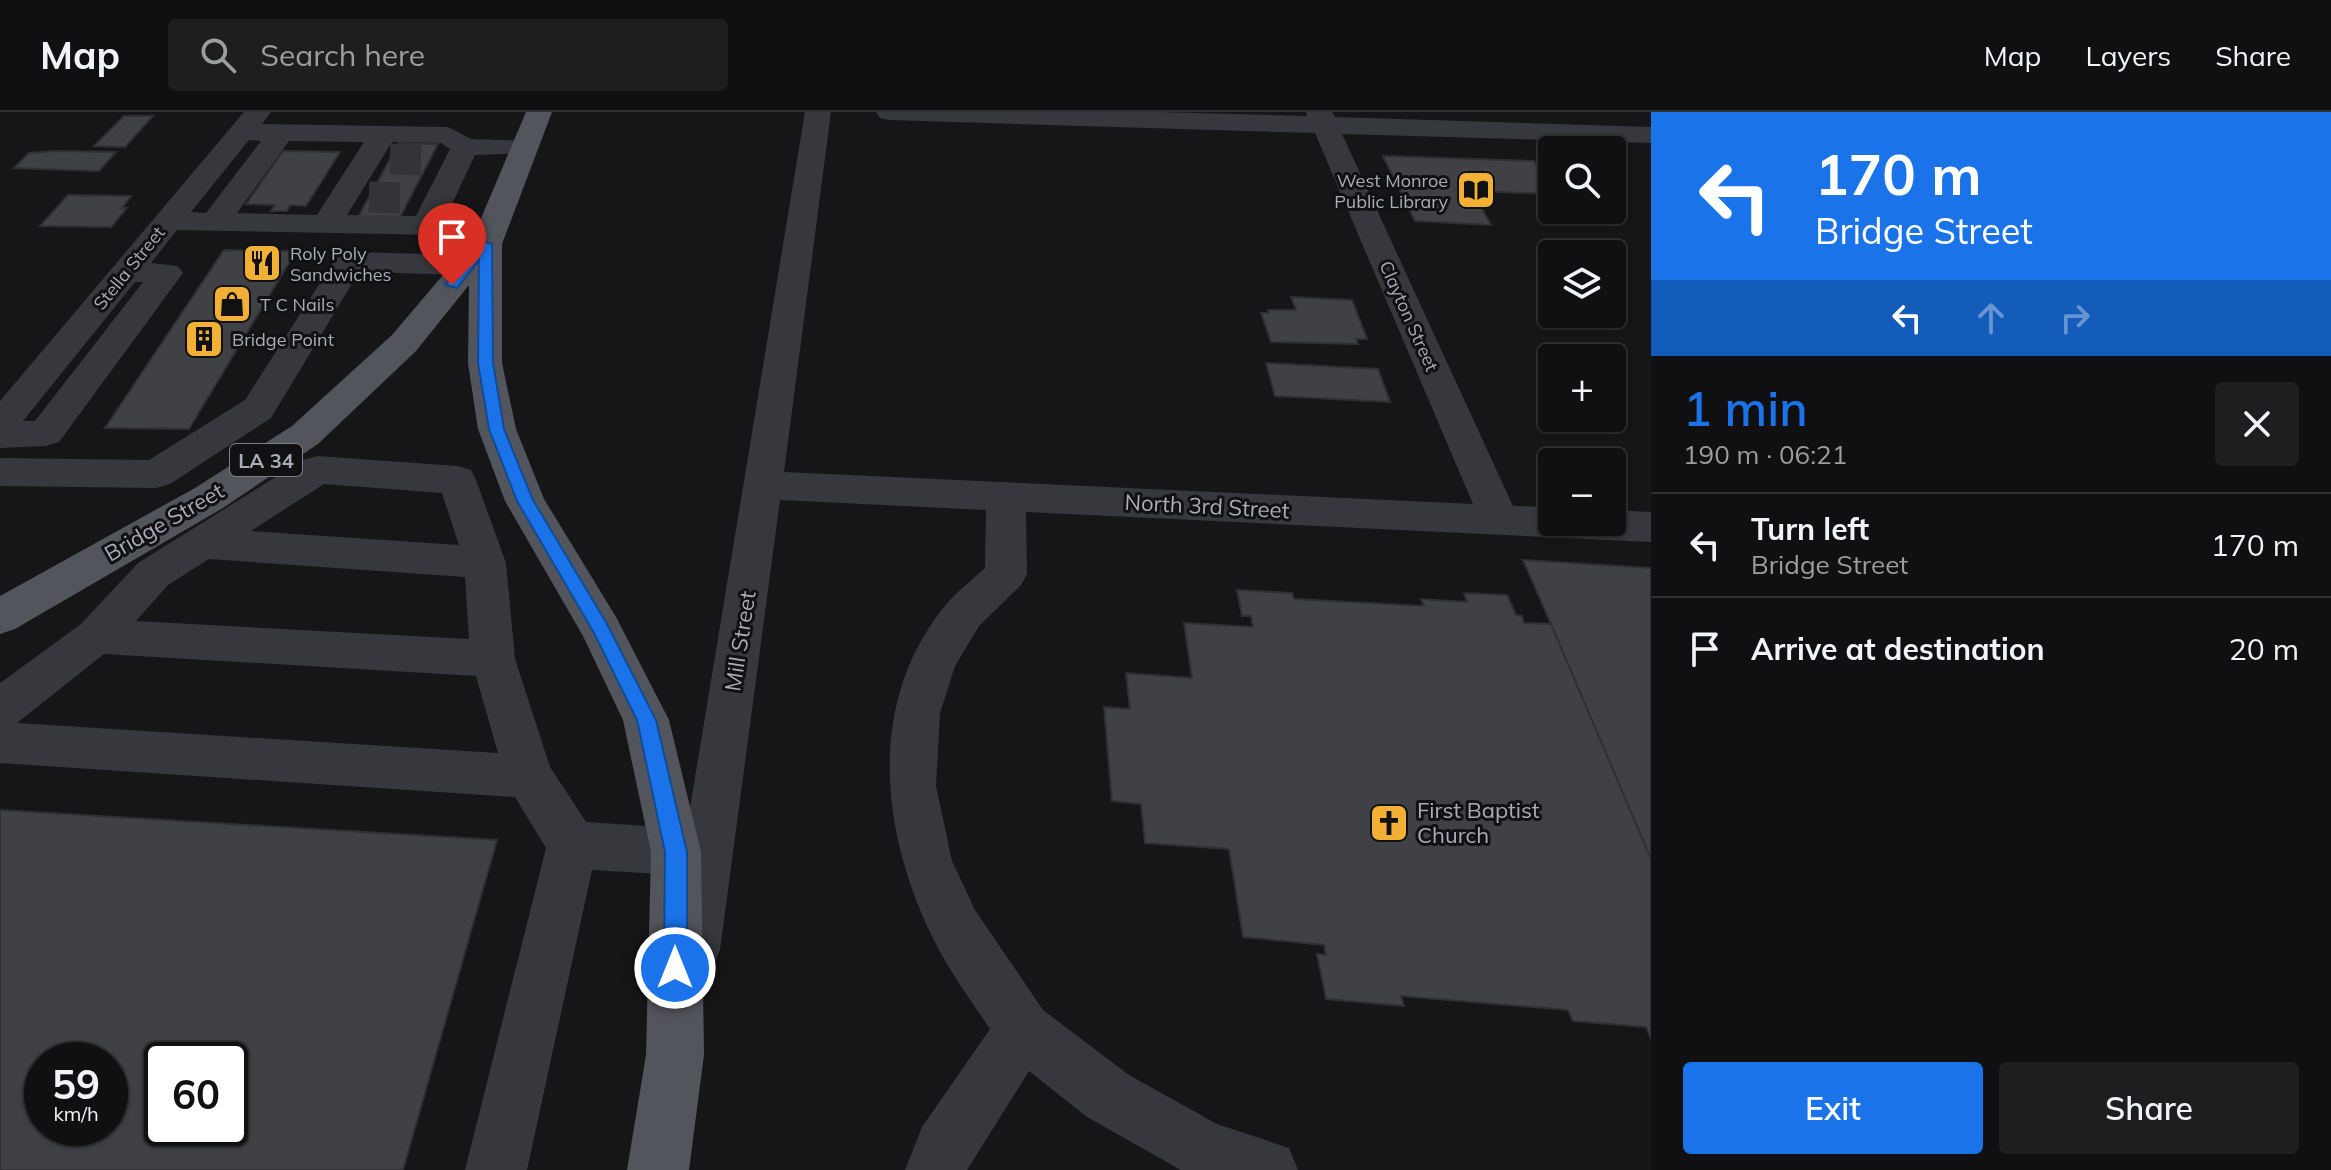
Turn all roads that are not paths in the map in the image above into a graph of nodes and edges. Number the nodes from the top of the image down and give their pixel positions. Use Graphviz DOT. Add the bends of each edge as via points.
graph roads {
  1 [pos="539,112"];
  2 [pos="818,112"];
  3 [pos="889,112"];
  4 [pos="1322,119"];
  5 [pos="260,126"];
  6 [pos="1651,135"];
  7 [pos="525,147"];
  8 [pos="439,174"];
  9 [pos="367,181"];
  10 [pos="215,222"];
  11 [pos="427,226"];
  12 [pos="159,232"];
  13 [pos="482,245"];
  14 [pos="126,272"];
  15 [pos="0,425"];
  16 [pos="0,435"];
  17 [pos="0,472"];
  18 [pos="156,474"];
  19 [pos="764,485"];
  20 [pos="1006,496"];
  21 [pos="1500,520"];
  22 [pos="194,526"];
  23 [pos="1651,527"];
  24 [pos="485,563"];
  25 [pos="0,617"];
  26 [pos="96,636"];
  27 [pos="493,659"];
  28 [pos="0,709"];
  29 [pos="0,742"];
  30 [pos="529,776"];
  31 [pos="572,845"];
  32 [pos="676,852"];
  33 [pos="1023,1030"];
  34 [pos="496,1170"];
  35 [pos="658,1170"];
  36 [pos="936,1170"];
  37 [pos="1267,1170"];
  1 -- 7 [label="main road, Bridge Street / LA 34"];
  2 -- 19 [label="street, Mill Street"];
  3 -- 4 [label="street"];
  4 -- 6 [label="street"];
  4 -- 21 [label="street, Clayton Street"];
  5 -- 9 [label="street"];
  5 -- 10 [label="street"];
  5 -- 12 [label="street, Stella Street"];
  7 -- 8 [label="street"];
  7 -- 13 [label="main road, Bridge Street / LA 34"];
  8 -- 9 [label="street" via="448,135"];
  8 -- 11 [label="street"];
  9 -- 10 [label="street" via="326,224"];
  9 -- 11 [label="street"];
  9 -- 12 [label="street"];
  9 -- 13 [label="street"];
  9 -- 18 [label="street" via="258,409"];
  10 -- 12 [label="street"];
  11 -- 13 [label="street"];
  12 -- 14 [label="street, Stella Street"];
  13 -- 22 [label="main road, Bridge Street / LA 34" via="404,343 305,435"];
  13 -- 32 [label="main road, Bridge Street / LA 34" via="485,363 497,429 525,501 601,629 646,720"];
  14 -- 15 [label="street, Stella Street"];
  14 -- 16 [label="street" via="167,273 46,433"];
  17 -- 18 [label="street"];
  18 -- 22 [label="street"];
  19 -- 20 [label="street, North 3rd Street"];
  19 -- 35 [label="street, Mill Street"];
  20 -- 21 [label="street, North 3rd Street"];
  20 -- 33 [label="street" via="1006,574 964,614 934,662 917,713 912,786 927,862 950,914"];
  21 -- 23 [label="street, North 3rd Street"];
  22 -- 24 [label="street"];
  22 -- 24 [label="street" via="317,470 457,480"];
  22 -- 25 [label="main road, Bridge Street / LA 34"];
  22 -- 26 [label="street"];
  24 -- 27 [label="street"];
  26 -- 27 [label="street"];
  26 -- 28 [label="street"];
  27 -- 30 [label="street"];
  29 -- 30 [label="street"];
  30 -- 31 [label="street"];
  31 -- 32 [label="street"];
  31 -- 34 [label="street"];
  32 -- 35 [label="main road, Bridge Street / LA 34" via="675,1055"];
  33 -- 36 [label="street" via="943,1148"];
  33 -- 37 [label="street" via="1108,1096 1205,1150"];
}
